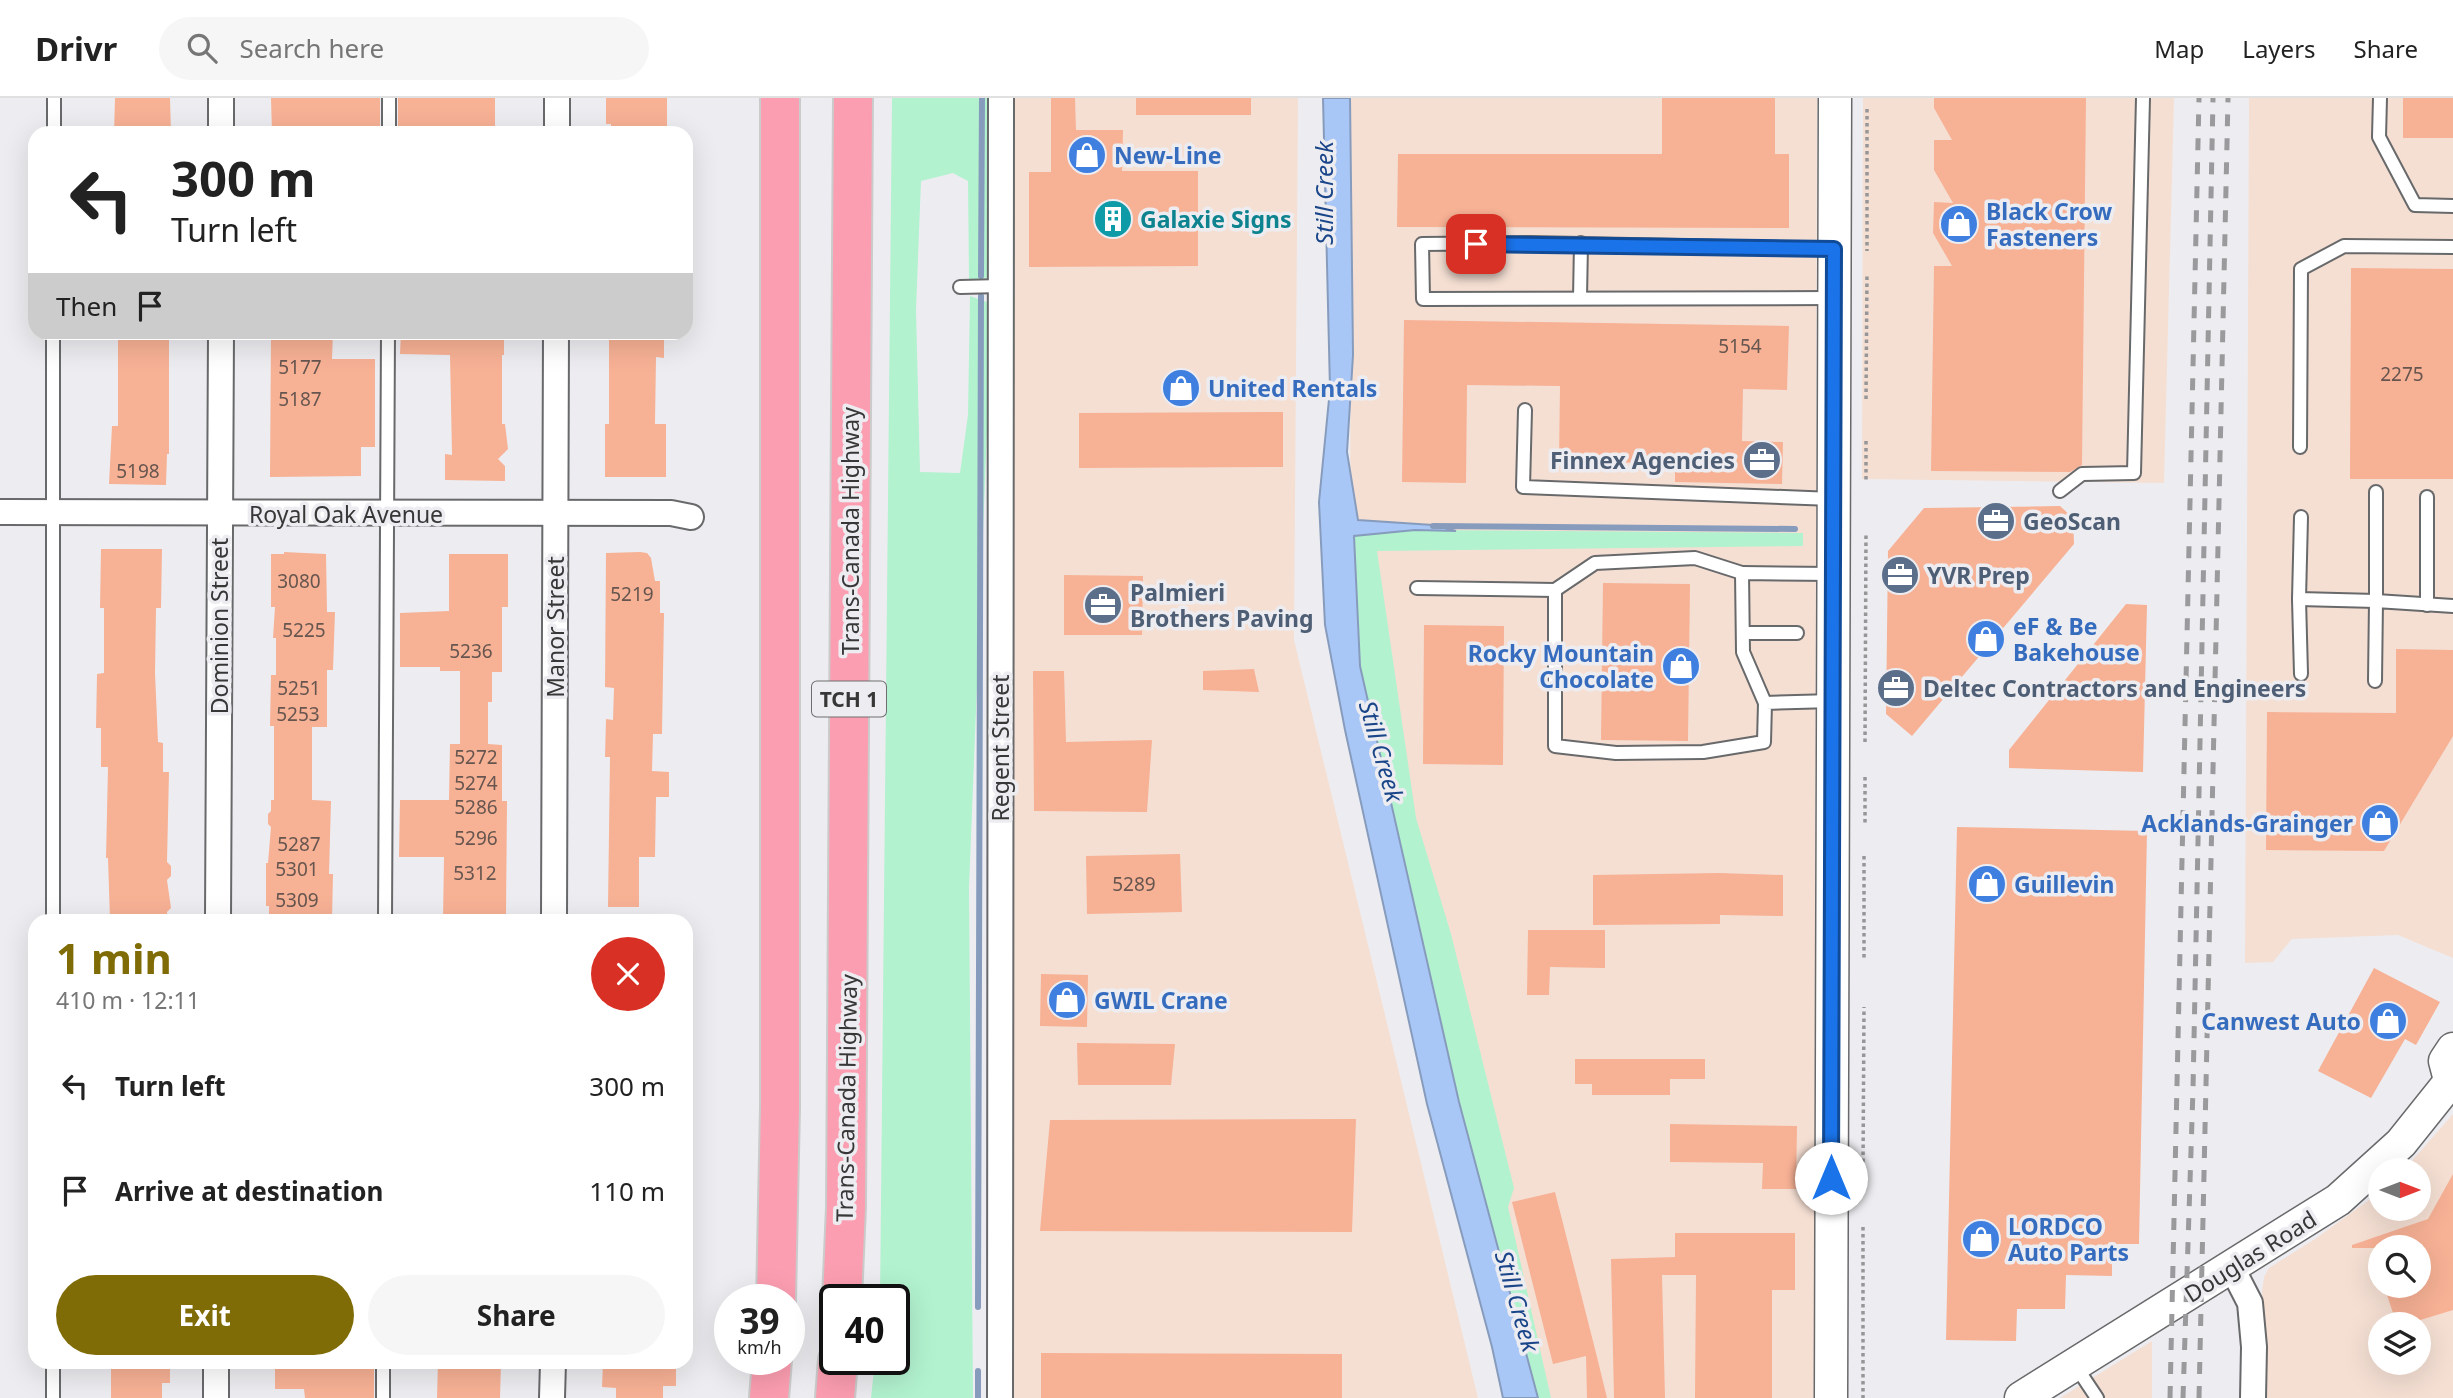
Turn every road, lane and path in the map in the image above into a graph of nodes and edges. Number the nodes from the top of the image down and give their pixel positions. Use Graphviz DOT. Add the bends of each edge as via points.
graph roads {
  1 [pos="54,98"];
  2 [pos="222,98"];
  3 [pos="389,98"];
  4 [pos="557,98"];
  5 [pos="780,98"];
  6 [pos="853,98"];
  7 [pos="1001,98"];
  8 [pos="1835,98"];
  9 [pos="2143,98"];
  10 [pos="2380,98"];
  11 [pos="1867,109"];
  12 [pos="54,126"];
  13 [pos="221,126"];
  14 [pos="389,126"];
  15 [pos="557,126"];
  16 [pos="2453,206"];
  17 [pos="1581,243"];
  18 [pos="2453,247"];
  19 [pos="1834,249"];
  20 [pos="1867,251"];
  21 [pos="1867,274"];
  22 [pos="1001,286"];
  23 [pos="960,287"];
  24 [pos="1580,298"];
  25 [pos="1834,298"];
  26 [pos="53,340"];
  27 [pos="220,340"];
  28 [pos="388,340"];
  29 [pos="556,340"];
  30 [pos="1866,399"];
  31 [pos="1525,410"];
  32 [pos="1866,441"];
  33 [pos="2300,447"];
  34 [pos="1866,482"];
  35 [pos="2060,491"];
  36 [pos="2376,492"];
  37 [pos="2427,497"];
  38 [pos="1834,499"];
  39 [pos="0,512"];
  40 [pos="53,512"];
  41 [pos="220,513"];
  42 [pos="386,514"];
  43 [pos="556,514"];
  44 [pos="691,517"];
  45 [pos="2301,517"];
  46 [pos="1866,532"];
  47 [pos="1742,573"];
  48 [pos="1833,574"];
  49 [pos="1417,588"];
  50 [pos="1555,590"];
  51 [pos="2299,599"];
  52 [pos="2376,601"];
  53 [pos="2427,605"];
  54 [pos="2453,606"];
  55 [pos="1743,633"];
  56 [pos="1797,633"];
  57 [pos="2301,674"];
  58 [pos="2375,681"];
  59 [pos="1833,701"];
  60 [pos="1765,703"];
  61 [pos="1865,742"];
  62 [pos="1865,778"];
  63 [pos="1865,823"];
  64 [pos="1864,856"];
  65 [pos="53,914"];
  66 [pos="218,914"];
  67 [pos="385,914"];
  68 [pos="554,914"];
  69 [pos="1864,961"];
  70 [pos="1864,1007"];
  71 [pos="2453,1049"];
  72 [pos="2451,1079"];
  73 [pos="1863,1169"];
  74 [pos="1863,1227"];
  75 [pos="2232,1268"];
  76 [pos="776,1284"];
  77 [pos="843,1284"];
  78 [pos="2075,1364"];
  79 [pos="53,1369"];
  80 [pos="216,1369"];
  81 [pos="383,1369"];
  82 [pos="552,1369"];
  83 [pos="771,1375"];
  84 [pos="837,1375"];
  85 [pos="53,1398"];
  86 [pos="216,1398"];
  87 [pos="383,1398"];
  88 [pos="552,1398"];
  89 [pos="769,1398"];
  90 [pos="835,1398"];
  91 [pos="1000,1398"];
  92 [pos="1830,1398"];
  93 [pos="1863,1398"];
  94 [pos="2021,1398"];
  95 [pos="2097,1398"];
  96 [pos="2253,1398"];
  1 -- 12 [label="lane"];
  2 -- 13 [label="street"];
  3 -- 14 [label="lane"];
  4 -- 15 [label="street"];
  5 -- 76 [label="highway, TCH 1"];
  6 -- 77 [label="highway, Trans-Canada Highway / TCH 1"];
  7 -- 22 [label="street, Regent Street"];
  8 -- 19 [label="street"];
  9 -- 35 [label="lane" via="2134,473 2082,474"];
  10 -- 16 [label="lane" via="2379,137 2414,205"];
  11 -- 20 [label="path"];
  17 -- 19 [label="lane"];
  17 -- 24 [label="lane"];
  17 -- 24 [label="lane" via="1422,244 1423,299"];
  18 -- 33 [label="lane" via="2344,246 2301,269"];
  19 -- 25 [label="street"];
  21 -- 30 [label="path"];
  22 -- 23 [label="lane"];
  22 -- 91 [label="street, Regent Street"];
  24 -- 25 [label="lane"];
  25 -- 38 [label="street"];
  26 -- 40 [label="lane"];
  27 -- 41 [label="street, Dominion Street"];
  28 -- 42 [label="lane"];
  29 -- 43 [label="street, Manor Street"];
  31 -- 38 [label="lane" via="1522,487"];
  32 -- 34 [label="path"];
  36 -- 52 [label="lane"];
  37 -- 53 [label="lane"];
  38 -- 48 [label="street"];
  39 -- 40 [label="street, Royal Oak Avenue"];
  40 -- 41 [label="street, Royal Oak Avenue"];
  40 -- 65 [label="lane"];
  41 -- 42 [label="street, Royal Oak Avenue"];
  41 -- 66 [label="street, Dominion Street"];
  42 -- 43 [label="street, Royal Oak Avenue"];
  42 -- 67 [label="lane"];
  43 -- 44 [label="street, Royal Oak Avenue" via="671,513"];
  43 -- 68 [label="street, Manor Street"];
  45 -- 51 [label="lane"];
  46 -- 61 [label="path"];
  47 -- 48 [label="lane"];
  47 -- 50 [label="lane" via="1695,558 1595,563"];
  47 -- 55 [label="lane"];
  48 -- 59 [label="street"];
  49 -- 50 [label="lane"];
  50 -- 60 [label="lane" via="1555,746 1616,753 1703,752 1763,742"];
  51 -- 52 [label="lane"];
  51 -- 57 [label="lane"];
  52 -- 53 [label="lane"];
  52 -- 58 [label="lane"];
  53 -- 54 [label="lane"];
  55 -- 56 [label="lane"];
  55 -- 60 [label="lane" via="1743,652"];
  59 -- 60 [label="lane"];
  59 -- 92 [label="street"];
  62 -- 63 [label="path"];
  64 -- 69 [label="path"];
  70 -- 73 [label="path"];
  71 -- 72 [label="street, Douglas Road" via="2445,1061"];
  72 -- 75 [label="street, Douglas Road" via="2401,1143 2338,1200"];
  74 -- 93 [label="path"];
  75 -- 78 [label="street, Douglas Road"];
  75 -- 96 [label="street" via="2250,1303"];
  78 -- 94 [label="street, Douglas Road"];
  78 -- 95 [label="lane"];
  79 -- 85 [label="lane"];
  80 -- 86 [label="street"];
  81 -- 87 [label="lane"];
  82 -- 88 [label="street"];
  83 -- 89 [label="highway"];
  84 -- 90 [label="highway"];
}
